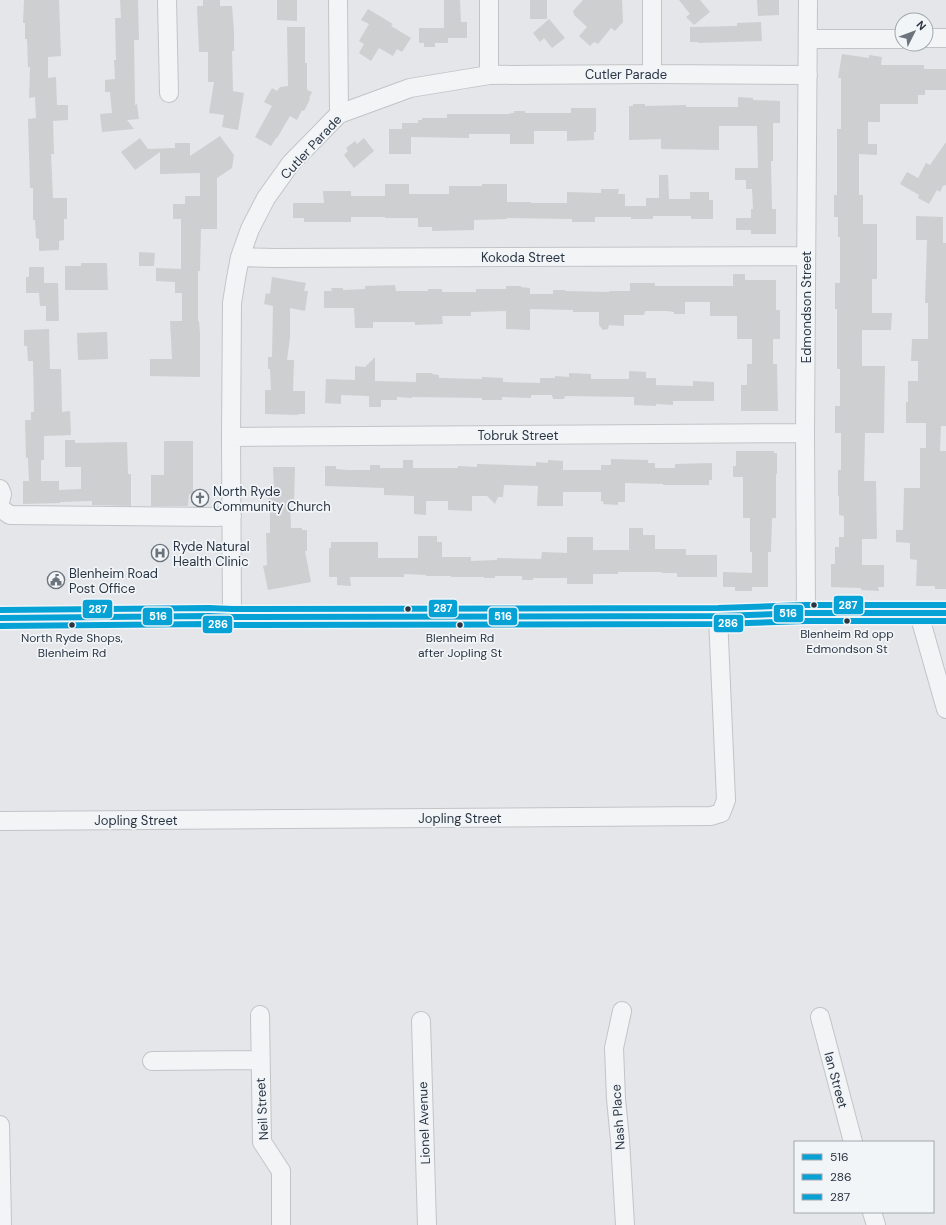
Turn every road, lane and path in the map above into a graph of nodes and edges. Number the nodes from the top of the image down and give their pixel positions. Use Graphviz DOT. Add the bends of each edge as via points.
graph roads {
  1 [pos="167,0"];
  2 [pos="338,0"];
  3 [pos="490,0"];
  4 [pos="652,0"];
  5 [pos="808,0"];
  6 [pos="894,38"];
  7 [pos="934,38"];
  8 [pos="946,38"];
  9 [pos="808,39"];
  10 [pos="652,74"];
  11 [pos="489,75"];
  12 [pos="808,75"];
  13 [pos="169,93"];
  14 [pos="338,114"];
  15 [pos="806,256"];
  16 [pos="240,257"];
  17 [pos="805,433"];
  18 [pos="231,437"];
  19 [pos="0,489"];
  20 [pos="0,502"];
  21 [pos="0,508"];
  22 [pos="232,516"];
  23 [pos="806,613"];
  24 [pos="946,613"];
  25 [pos="919,614"];
  26 [pos="718,616"];
  27 [pos="232,617"];
  28 [pos="0,618"];
  29 [pos="946,709"];
  30 [pos="0,821"];
  31 [pos="622,1011"];
  32 [pos="260,1015"];
  33 [pos="820,1018"];
  34 [pos="421,1021"];
  35 [pos="260,1060"];
  36 [pos="152,1061"];
  37 [pos="0,1125"];
  38 [pos="853,1141"];
  39 [pos="872,1213"];
  40 [pos="2,1225"];
  41 [pos="281,1225"];
  42 [pos="427,1225"];
  43 [pos="625,1225"];
  44 [pos="876,1225"];
  1 -- 13 [label="street"];
  2 -- 14 [label="street"];
  3 -- 11 [label="street"];
  4 -- 10 [label="street"];
  5 -- 9 [label="street, Edmondson Street"];
  6 -- 9 [label="street"];
  7 -- 8 [label="street"];
  9 -- 12 [label="street, Edmondson Street"];
  10 -- 11 [label="street, Cutler Parade"];
  10 -- 12 [label="street, Cutler Parade"];
  11 -- 14 [label="street, Cutler Parade" via="410,88"];
  12 -- 15 [label="street, Edmondson Street"];
  14 -- 16 [label="street, Cutler Parade" via="292,164 266,198"];
  15 -- 16 [label="street, Kokoda Street"];
  15 -- 17 [label="street, Edmondson Street"];
  16 -- 18 [label="street, Cutler Parade" via="232,303"];
  17 -- 18 [label="street, Tobruk Street"];
  17 -- 23 [label="street, Edmondson Street"];
  18 -- 22 [label="street, Cutler Parade"];
  19 -- 20 [label="street"];
  21 -- 22 [label="street" via="10,515"];
  22 -- 27 [label="street, Cutler Parade"];
  23 -- 25 [label="street"];
  23 -- 26 [label="street"];
  24 -- 25 [label="street"];
  25 -- 29 [label="street"];
  26 -- 27 [label="street"];
  26 -- 30 [label="street, Jopling Street" via="726,800 720,813 711,816"];
  27 -- 28 [label="street"];
  31 -- 43 [label="street, Nash Place" via="614,1048"];
  32 -- 35 [label="street, Neil Street"];
  33 -- 38 [label="street, Ian Street"];
  34 -- 42 [label="street, Lionel Avenue"];
  35 -- 36 [label="street, Neil Street"];
  35 -- 41 [label="street, Neil Street" via="262,1142 281,1171"];
  37 -- 40 [label="street"];
  39 -- 44 [label="street"];
}
